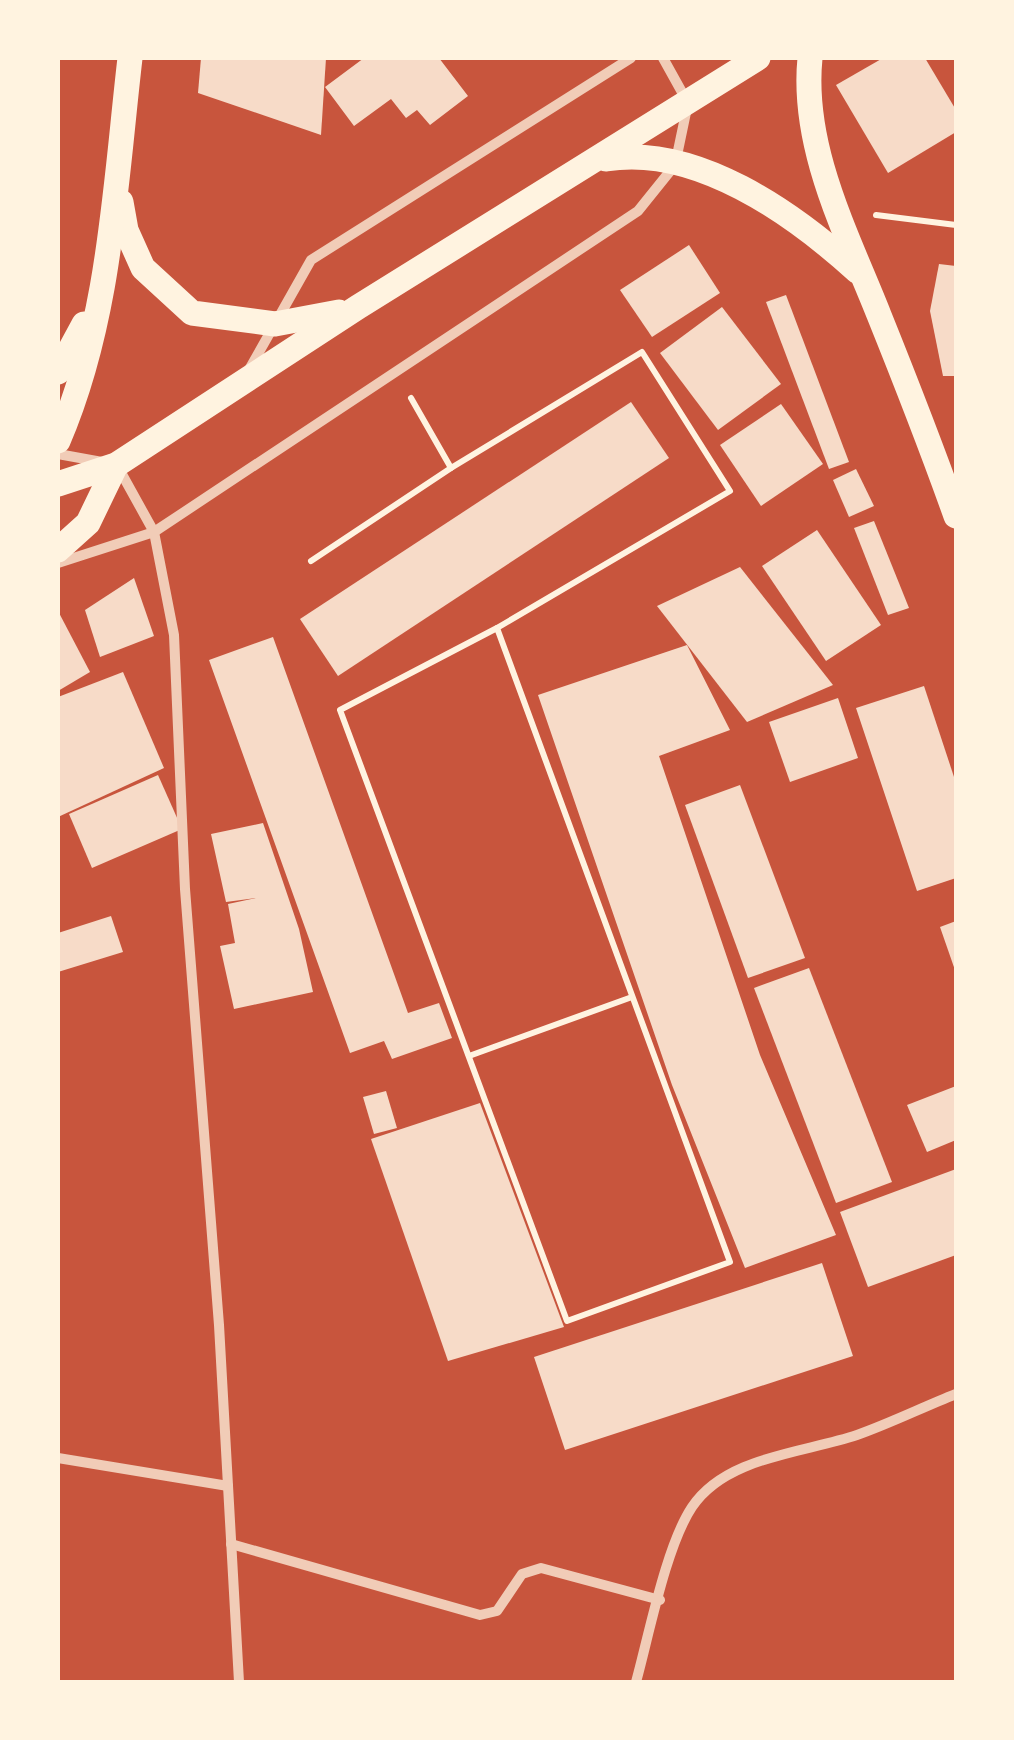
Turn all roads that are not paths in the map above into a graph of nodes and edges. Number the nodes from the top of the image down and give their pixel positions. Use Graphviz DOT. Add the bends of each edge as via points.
graph roads {
  1 [pos="130,58"];
  2 [pos="631,58"];
  3 [pos="663,58"];
  4 [pos="758,58"];
  5 [pos="810,58"];
  6 [pos="688,103"];
  7 [pos="592,162"];
  8 [pos="676,165"];
  9 [pos="116,174"];
  10 [pos="106,273"];
  11 [pos="864,278"];
  12 [pos="358,307"];
  13 [pos="274,324"];
  14 [pos="58,372"];
  15 [pos="242,382"];
  16 [pos="58,440"];
  17 [pos="58,454"];
  18 [pos="116,465"];
  19 [pos="58,484"];
  20 [pos="956,516"];
  21 [pos="154,532"];
  22 [pos="58,550"];
  23 [pos="58,563"];
  24 [pos="956,1394"];
  25 [pos="58,1458"];
  26 [pos="228,1486"];
  27 [pos="231,1544"];
  28 [pos="660,1600"];
  29 [pos="238,1682"];
  30 [pos="636,1682"];
  1 -- 9 [label="main road"];
  2 -- 13 [label="street" via="310,260"];
  3 -- 6 [label="street"];
  4 -- 6 [label="main road"];
  5 -- 11 [label="main road" via="817,145"];
  6 -- 7 [label="main road"];
  6 -- 8 [label="street"];
  7 -- 8 [label="main road" via="638,154"];
  7 -- 12 [label="main road"];
  8 -- 11 [label="main road" via="724,180 776,209 816,234"];
  8 -- 21 [label="street" via="638,210"];
  9 -- 10 [label="main road"];
  9 -- 13 [label="main road" via="126,230 143,268 192,313"];
  10 -- 14 [label="main road"];
  10 -- 16 [label="main road" via="82,383"];
  11 -- 20 [label="main road"];
  12 -- 13 [label="main road"];
  12 -- 15 [label="main road"];
  13 -- 15 [label="street"];
  15 -- 18 [label="main road"];
  17 -- 18 [label="street"];
  18 -- 19 [label="main road"];
  18 -- 21 [label="street"];
  18 -- 22 [label="main road" via="88,523"];
  21 -- 23 [label="street"];
  21 -- 26 [label="street" via="174,636 185,889"];
  24 -- 28 [label="street" via="858,1434 727,1475 686,1517"];
  25 -- 26 [label="street"];
  26 -- 27 [label="street"];
  27 -- 28 [label="street" via="480,1614 497,1610 522,1574 542,1568"];
  27 -- 29 [label="street"];
  28 -- 30 [label="street"];
}
